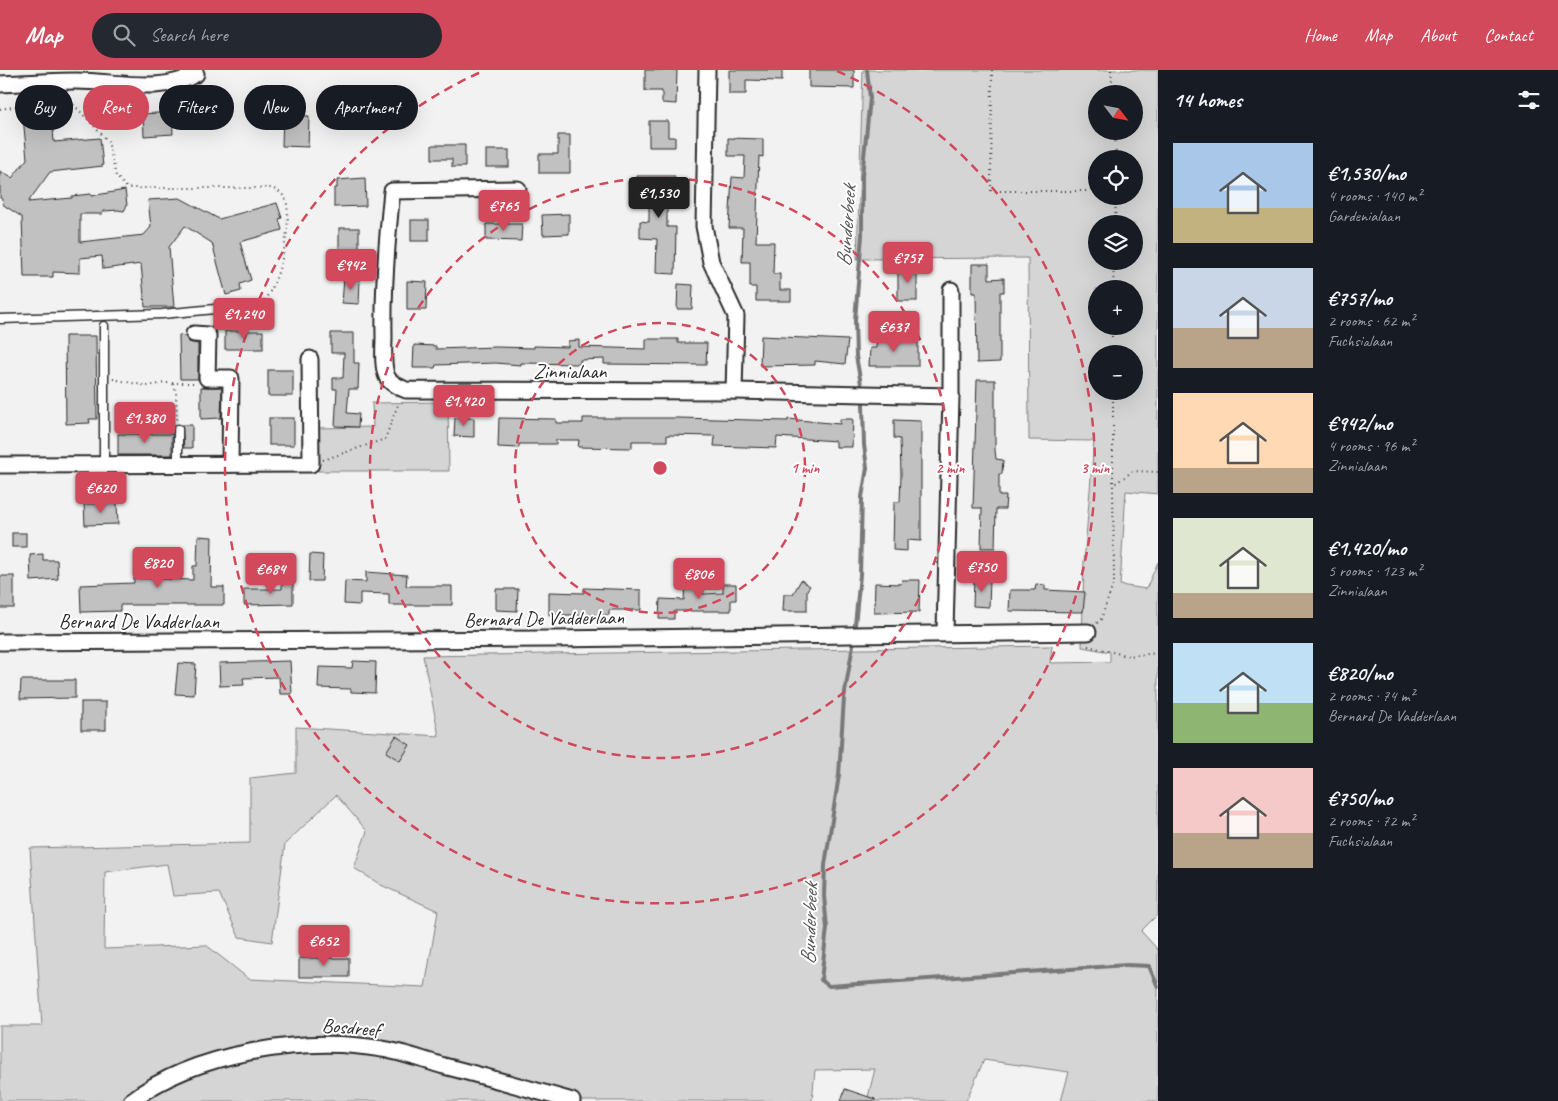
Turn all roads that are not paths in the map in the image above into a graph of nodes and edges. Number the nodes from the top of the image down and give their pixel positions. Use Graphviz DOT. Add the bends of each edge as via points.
graph roads {
  1 [pos="707,70"];
  2 [pos="196,74"];
  3 [pos="0,84"];
  4 [pos="518,189"];
  5 [pos="951,290"];
  6 [pos="226,308"];
  7 [pos="0,319"];
  8 [pos="104,326"];
  9 [pos="194,334"];
  10 [pos="310,359"];
  11 [pos="734,391"];
  12 [pos="951,396"];
  13 [pos="178,429"];
  14 [pos="178,464"];
  15 [pos="230,464"];
  16 [pos="0,465"];
  17 [pos="104,465"];
  18 [pos="945,632"];
  19 [pos="1087,638"];
  20 [pos="0,642"];
  21 [pos="131,1101"];
  22 [pos="572,1101"];
  1 -- 11 [label="street" via="704,226 711,262 736,316"];
  2 -- 3 [label="street" via="182,82 163,86 78,81"];
  4 -- 11 [label="street, Zinnialaan" via="392,191 385,253 384,362 394,385 406,390"];
  5 -- 12 [label="street"];
  6 -- 7 [label="lane" via="162,314"];
  8 -- 17 [label="lane"];
  9 -- 15 [label="street" via="208,335 207,378 231,378"];
  10 -- 15 [label="street" via="311,464"];
  11 -- 12 [label="street, Zinnialaan"];
  12 -- 18 [label="street"];
  13 -- 14 [label="lane"];
  14 -- 15 [label="street"];
  14 -- 17 [label="street"];
  16 -- 17 [label="street"];
  18 -- 19 [label="street, Bernard De Vadderlaan"];
  18 -- 20 [label="street, Bernard De Vadderlaan" via="542,639"];
  21 -- 22 [label="street, Bosdreef" via="148,1087 208,1062 312,1044 381,1048"];
}
